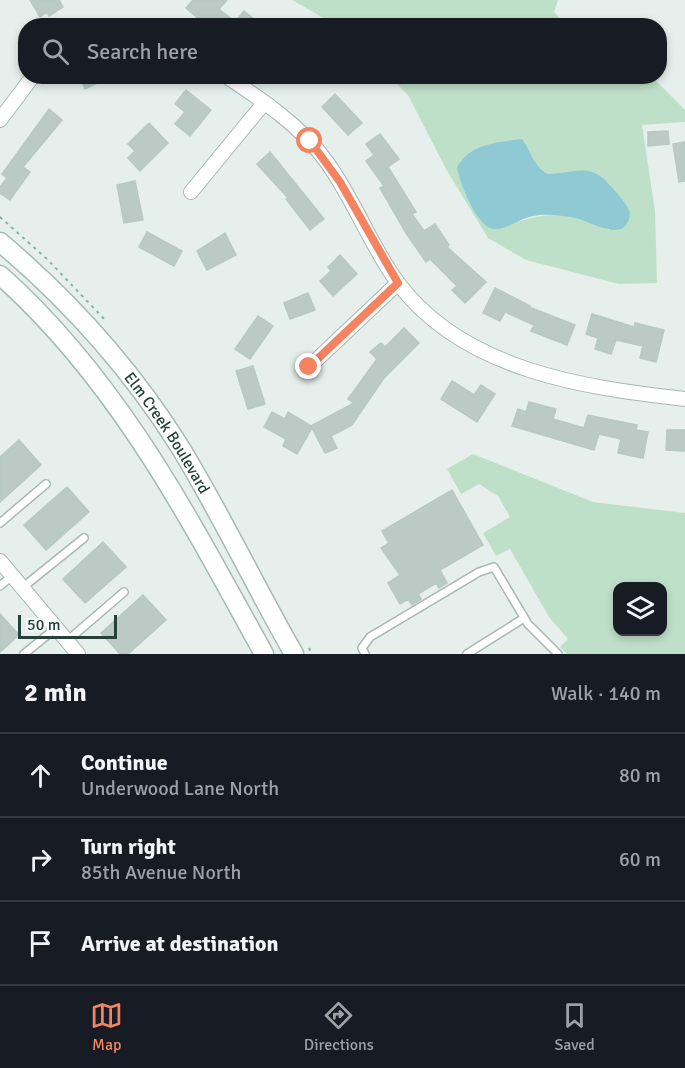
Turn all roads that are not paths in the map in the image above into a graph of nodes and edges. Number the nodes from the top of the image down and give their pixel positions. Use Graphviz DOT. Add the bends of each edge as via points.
graph roads {
  1 [pos="25,84"];
  2 [pos="237,84"];
  3 [pos="5,103"];
  4 [pos="264,103"];
  5 [pos="0,120"];
  6 [pos="191,192"];
  7 [pos="0,242"];
  8 [pos="0,275"];
  9 [pos="398,283"];
  10 [pos="309,367"];
  11 [pos="685,399"];
  12 [pos="46,484"];
  13 [pos="0,523"];
  14 [pos="84,538"];
  15 [pos="0,561"];
  16 [pos="12,576"];
  17 [pos="0,586"];
  18 [pos="22,588"];
  19 [pos="124,592"];
  20 [pos="524,618"];
  21 [pos="56,628"];
  22 [pos="67,641"];
  23 [pos="24,654"];
  24 [pos="78,654"];
  25 [pos="264,654"];
  26 [pos="294,654"];
  27 [pos="365,654"];
  28 [pos="467,654"];
  29 [pos="558,654"];
  1 -- 3 [label="street"];
  2 -- 4 [label="street"];
  3 -- 5 [label="street"];
  4 -- 6 [label="street"];
  4 -- 9 [label="street" via="310,141 326,161"];
  7 -- 26 [label="main road, Elm Creek Boulevard" via="93,330 137,386 180,447"];
  8 -- 25 [label="main road, Elm Creek Boulevard" via="61,335 133,426"];
  9 -- 10 [label="street"];
  9 -- 11 [label="street" via="445,330 485,354 570,380"];
  12 -- 13 [label="lane"];
  14 -- 18 [label="lane"];
  15 -- 16 [label="street"];
  16 -- 17 [label="lane"];
  16 -- 18 [label="street"];
  18 -- 21 [label="street"];
  19 -- 22 [label="lane"];
  20 -- 27 [label="lane" via="495,567 479,572 370,637 362,648"];
  20 -- 28 [label="lane"];
  20 -- 29 [label="lane"];
  21 -- 22 [label="street"];
  21 -- 23 [label="lane"];
  22 -- 24 [label="street"];
}
